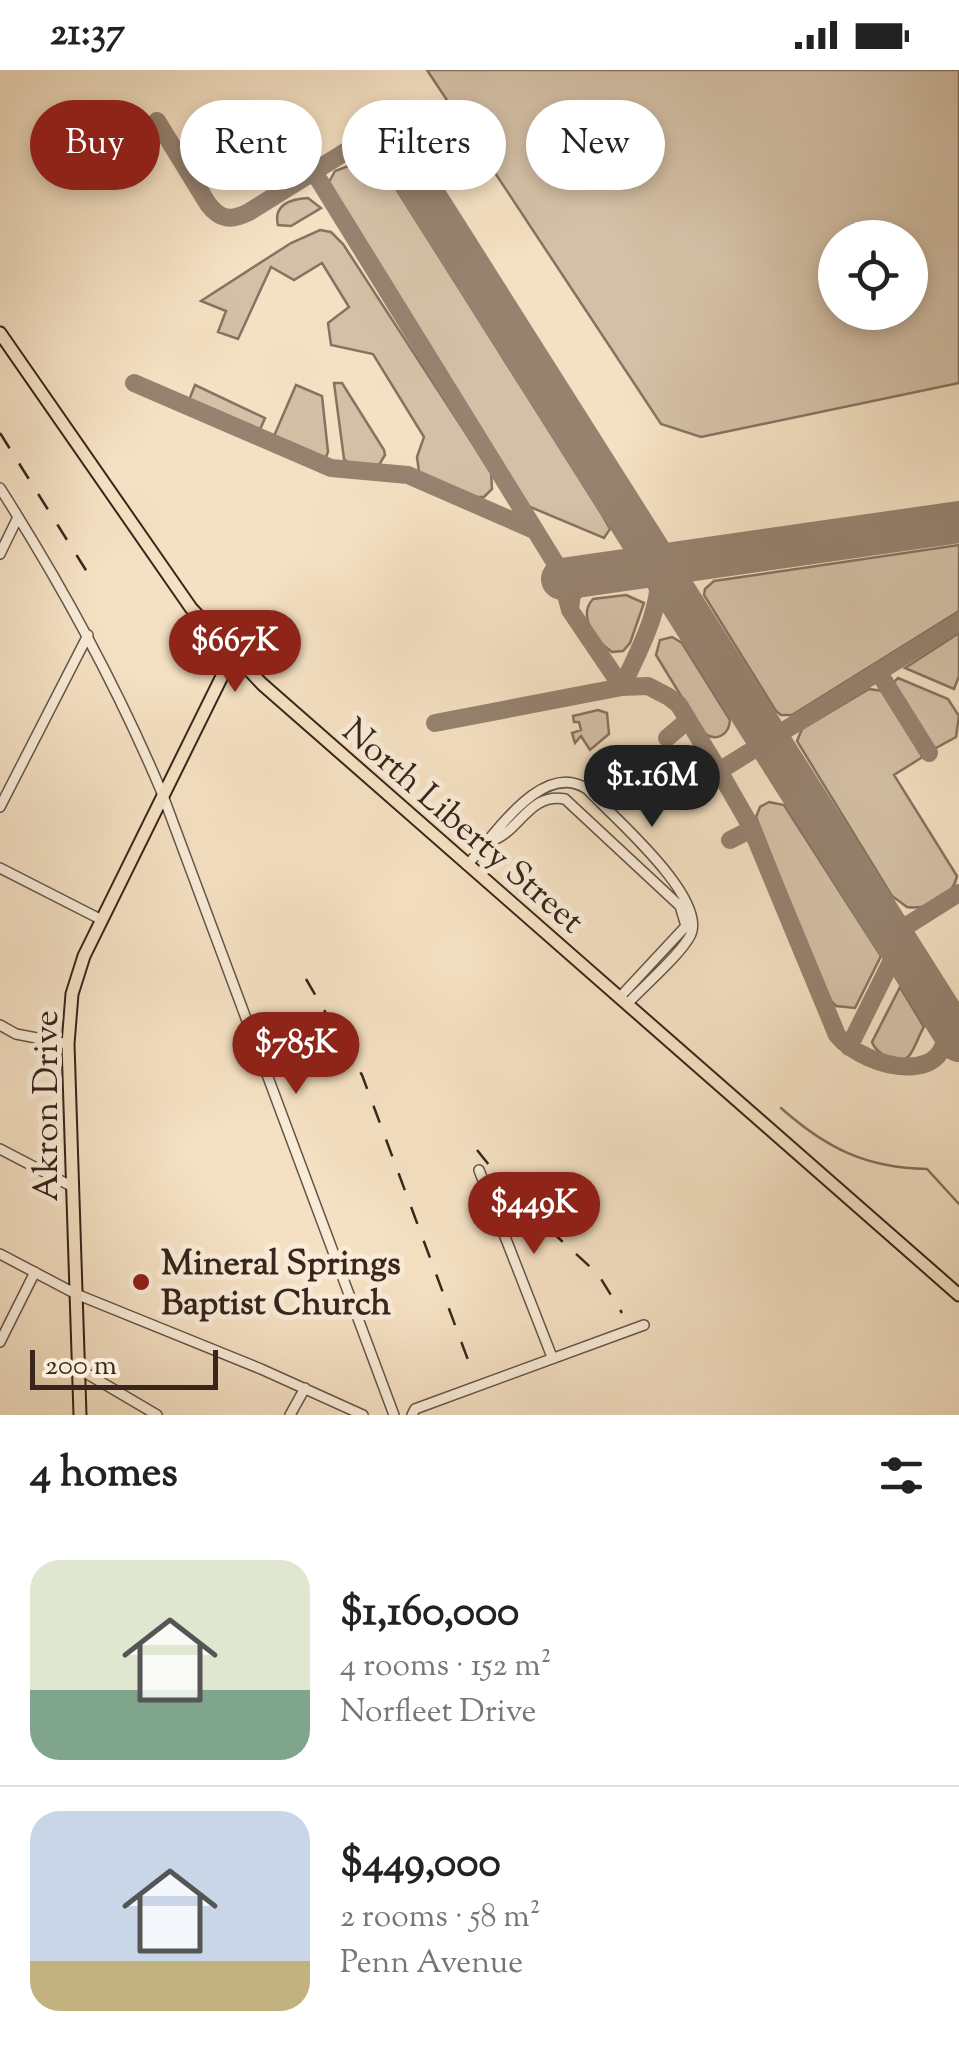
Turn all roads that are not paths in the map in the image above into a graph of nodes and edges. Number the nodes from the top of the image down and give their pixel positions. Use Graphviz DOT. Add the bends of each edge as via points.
graph roads {
  1 [pos="0,333"];
  2 [pos="0,488"];
  3 [pos="18,517"];
  4 [pos="0,554"];
  5 [pos="88,635"];
  6 [pos="233,654"];
  7 [pos="162,793"];
  8 [pos="0,807"];
  9 [pos="490,841"];
  10 [pos="467,865"];
  11 [pos="0,868"];
  12 [pos="100,919"];
  13 [pos="684,936"];
  14 [pos="623,1001"];
  15 [pos="0,1025"];
  16 [pos="68,1044"];
  17 [pos="0,1148"];
  18 [pos="480,1170"];
  19 [pos="73,1186"];
  20 [pos="0,1254"];
  21 [pos="35,1272"];
  22 [pos="76,1294"];
  23 [pos="959,1296"];
  24 [pos="644,1325"];
  25 [pos="0,1342"];
  26 [pos="552,1357"];
  27 [pos="80,1370"];
  28 [pos="305,1388"];
  29 [pos="80,1415"];
  30 [pos="156,1415"];
  31 [pos="290,1415"];
  32 [pos="362,1415"];
  33 [pos="394,1415"];
  34 [pos="412,1415"];
  1 -- 6 [label="main road, North Liberty Street" via="191,608"];
  2 -- 3 [label="street"];
  3 -- 4 [label="street"];
  3 -- 5 [label="street"];
  5 -- 7 [label="street"];
  5 -- 8 [label="street"];
  6 -- 7 [label="main road, Akron Drive"];
  6 -- 10 [label="main road, North Liberty Street"];
  7 -- 12 [label="main road, Akron Drive"];
  7 -- 33 [label="street"];
  9 -- 10 [label="street"];
  9 -- 13 [label="street" via="544,799 569,800 680,906"];
  9 -- 13 [label="street" via="534,793 554,784 582,785 683,893 693,918"];
  10 -- 14 [label="main road, North Liberty Street"];
  11 -- 12 [label="street"];
  12 -- 16 [label="main road, Akron Drive" via="72,994"];
  13 -- 14 [label="street"];
  14 -- 23 [label="main road, North Liberty Street"];
  15 -- 16 [label="street"];
  16 -- 19 [label="main road, Akron Drive"];
  17 -- 19 [label="street"];
  18 -- 26 [label="street"];
  19 -- 22 [label="main road, Akron Drive"];
  20 -- 21 [label="street"];
  21 -- 22 [label="street"];
  21 -- 25 [label="street"];
  22 -- 27 [label="main road, Akron Drive"];
  22 -- 28 [label="street"];
  24 -- 26 [label="street"];
  26 -- 34 [label="street"];
  27 -- 29 [label="main road, Akron Drive"];
  27 -- 30 [label="street"];
  28 -- 31 [label="street"];
  28 -- 32 [label="street"];
}
